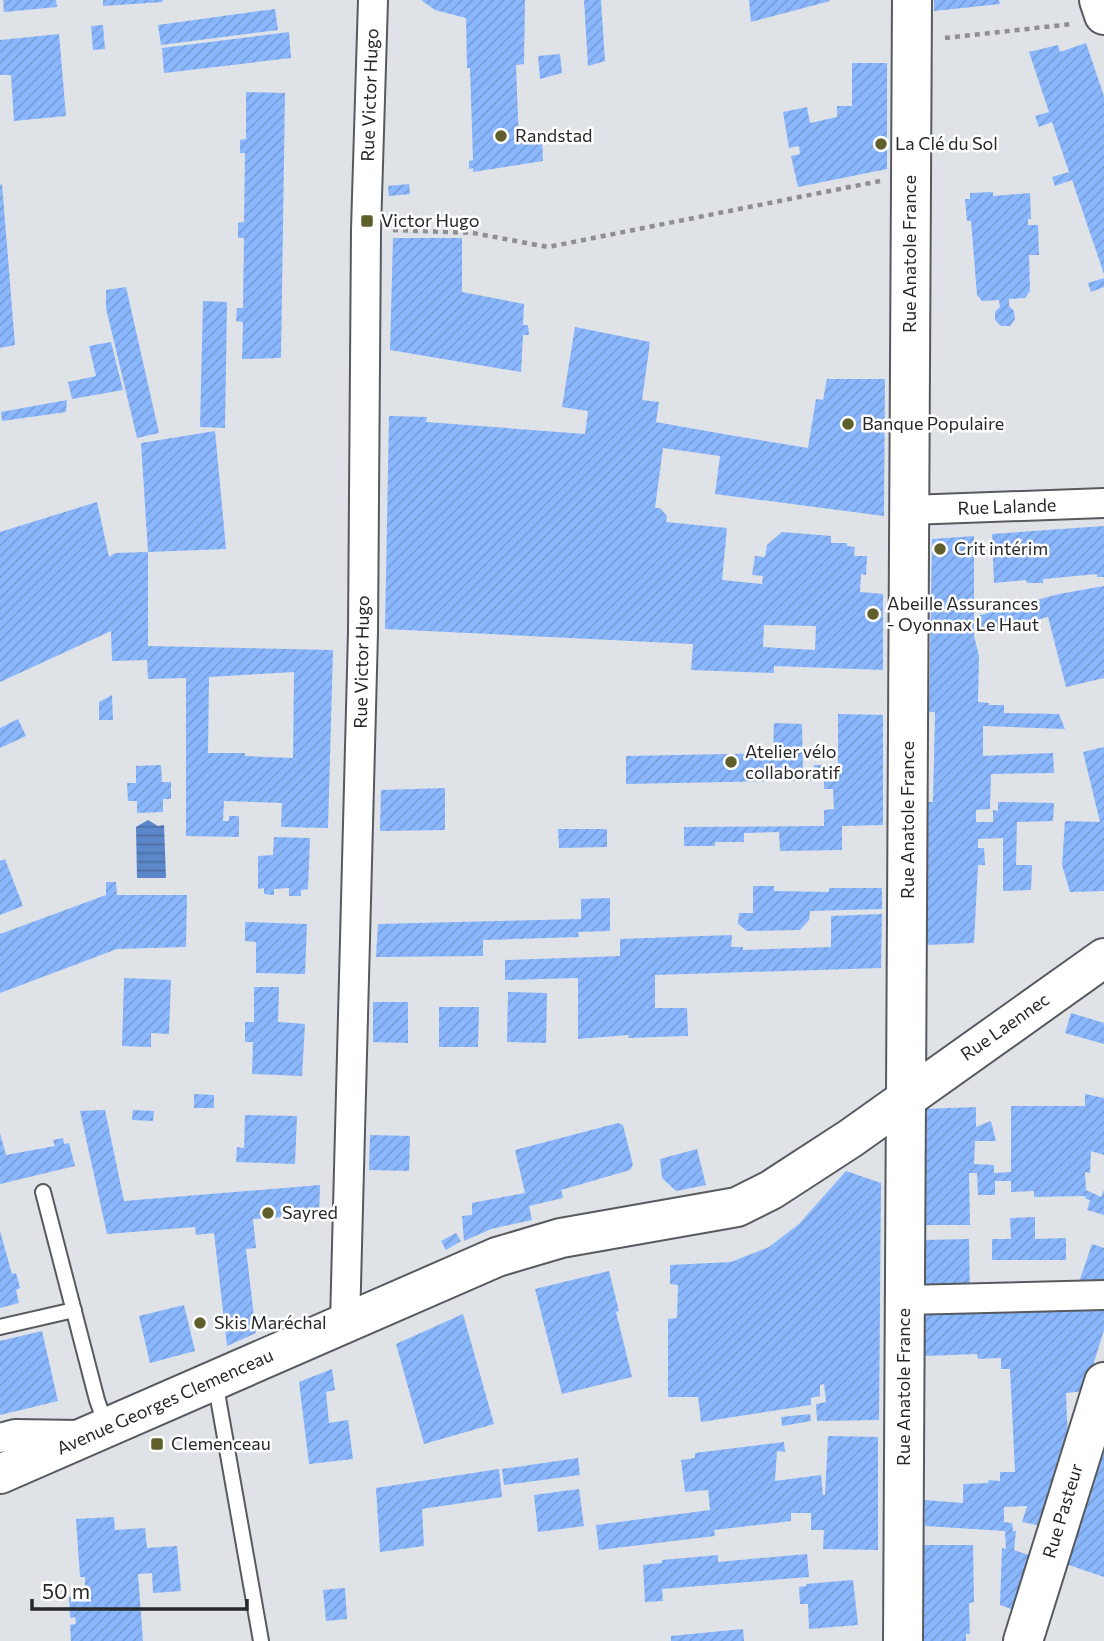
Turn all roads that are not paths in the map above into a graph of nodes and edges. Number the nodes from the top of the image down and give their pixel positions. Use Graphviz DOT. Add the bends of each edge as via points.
graph roads {
  1 [pos="373,0"];
  2 [pos="912,0"];
  3 [pos="1104,503"];
  4 [pos="909,510"];
  5 [pos="1104,958"];
  6 [pos="906,1097"];
  7 [pos="43,1192"];
  8 [pos="1104,1295"];
  9 [pos="905,1300"];
  10 [pos="74,1310"];
  11 [pos="345,1323"];
  12 [pos="0,1327"];
  13 [pos="215,1380"];
  14 [pos="1104,1382"];
  15 [pos="97,1431"];
  16 [pos="0,1438"];
  17 [pos="0,1474"];
  18 [pos="261,1641"];
  19 [pos="903,1641"];
  20 [pos="1023,1641"];
  1 -- 11 [label="street, Rue Victor Hugo"];
  2 -- 4 [label="main road, Rue Anatole France"];
  3 -- 4 [label="street, Rue Lalande"];
  4 -- 6 [label="main road, Rue Anatole France"];
  5 -- 6 [label="main road, Rue Laennec"];
  6 -- 9 [label="main road, Rue Anatole France"];
  6 -- 11 [label="main road, Avenue Georges Clemenceau" via="782,1183 737,1207 548,1242 497,1257"];
  7 -- 10 [label="lane"];
  8 -- 9 [label="street"];
  9 -- 19 [label="main road, Rue Anatole France"];
  10 -- 12 [label="lane"];
  10 -- 15 [label="lane" via="97,1400"];
  11 -- 13 [label="main road, Avenue Georges Clemenceau"];
  13 -- 15 [label="main road, Avenue Georges Clemenceau"];
  13 -- 18 [label="lane"];
  14 -- 20 [label="main road, Rue Pasteur"];
  15 -- 16 [label="street"];
  15 -- 17 [label="main road, Avenue Georges Clemenceau"];
}
